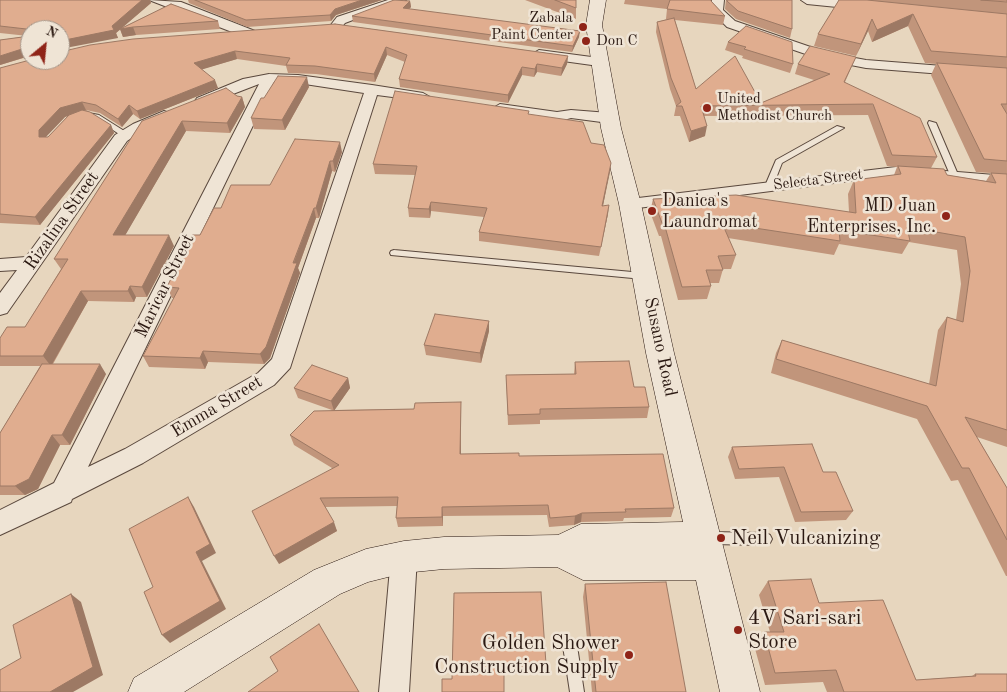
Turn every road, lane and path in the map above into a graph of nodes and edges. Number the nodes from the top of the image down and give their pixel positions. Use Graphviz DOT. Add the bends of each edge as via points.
graph roads {
  1 [pos="155,0"];
  2 [pos="399,0"];
  3 [pos="598,0"];
  4 [pos="718,0"];
  5 [pos="807,0"];
  6 [pos="883,8"];
  7 [pos="355,29"];
  8 [pos="220,36"];
  9 [pos="530,52"];
  10 [pos="599,62"];
  11 [pos="1007,75"];
  12 [pos="269,78"];
  13 [pos="372,89"];
  14 [pos="440,99"];
  15 [pos="191,105"];
  16 [pos="489,107"];
  17 [pos="173,113"];
  18 [pos="75,116"];
  19 [pos="610,123"];
  20 [pos="932,123"];
  21 [pos="840,128"];
  22 [pos="125,134"];
  23 [pos="955,177"];
  24 [pos="1007,181"];
  25 [pos="770,186"];
  26 [pos="630,204"];
  27 [pos="394,253"];
  28 [pos="32,263"];
  29 [pos="0,265"];
  30 [pos="644,276"];
  31 [pos="0,308"];
  32 [pos="62,494"];
  33 [pos="0,523"];
  34 [pos="766,539"];
  35 [pos="708,551"];
  36 [pos="404,557"];
  37 [pos="570,646"];
  38 [pos="148,692"];
  39 [pos="394,692"];
  40 [pos="577,692"];
  41 [pos="740,692"];
  1 -- 8 [label="street" via="255,33"];
  2 -- 7 [label="street" via="341,20 331,27"];
  3 -- 10 [label="main road, Susano Road" via="594,25"];
  4 -- 11 [label="street" via="717,11 731,24 810,52 866,64"];
  5 -- 6 [label="street"];
  9 -- 10 [label="street"];
  10 -- 19 [label="main road, Susano Road"];
  12 -- 13 [label="street"];
  12 -- 15 [label="street" via="248,82"];
  12 -- 32 [label="street, Maricar Street"];
  13 -- 14 [label="street"];
  13 -- 32 [label="street, Emma Street" via="282,362 266,379"];
  16 -- 19 [label="street" via="557,117 568,123"];
  17 -- 22 [label="street"];
  18 -- 22 [label="lane" via="97,116"];
  19 -- 26 [label="main road, Susano Road"];
  20 -- 23 [label="lane"];
  21 -- 25 [label="lane" via="779,162"];
  22 -- 28 [label="street, Rizalina Street"];
  23 -- 24 [label="street, Selecta Street"];
  23 -- 25 [label="street, Selecta Street" via="873,173"];
  25 -- 26 [label="street, Selecta Street"];
  26 -- 30 [label="main road, Susano Road"];
  27 -- 30 [label="lane"];
  28 -- 29 [label="street"];
  28 -- 31 [label="street, Rizalina Street"];
  30 -- 35 [label="main road, Susano Road"];
  32 -- 33 [label="street, Emma Street"];
  34 -- 35 [label="lane"];
  35 -- 36 [label="main road" via="583,563 562,552 444,553"];
  35 -- 41 [label="main road, Susano Road"];
  36 -- 38 [label="main road" via="366,566 327,582"];
  36 -- 39 [label="street"];
  37 -- 40 [label="lane"];
}
